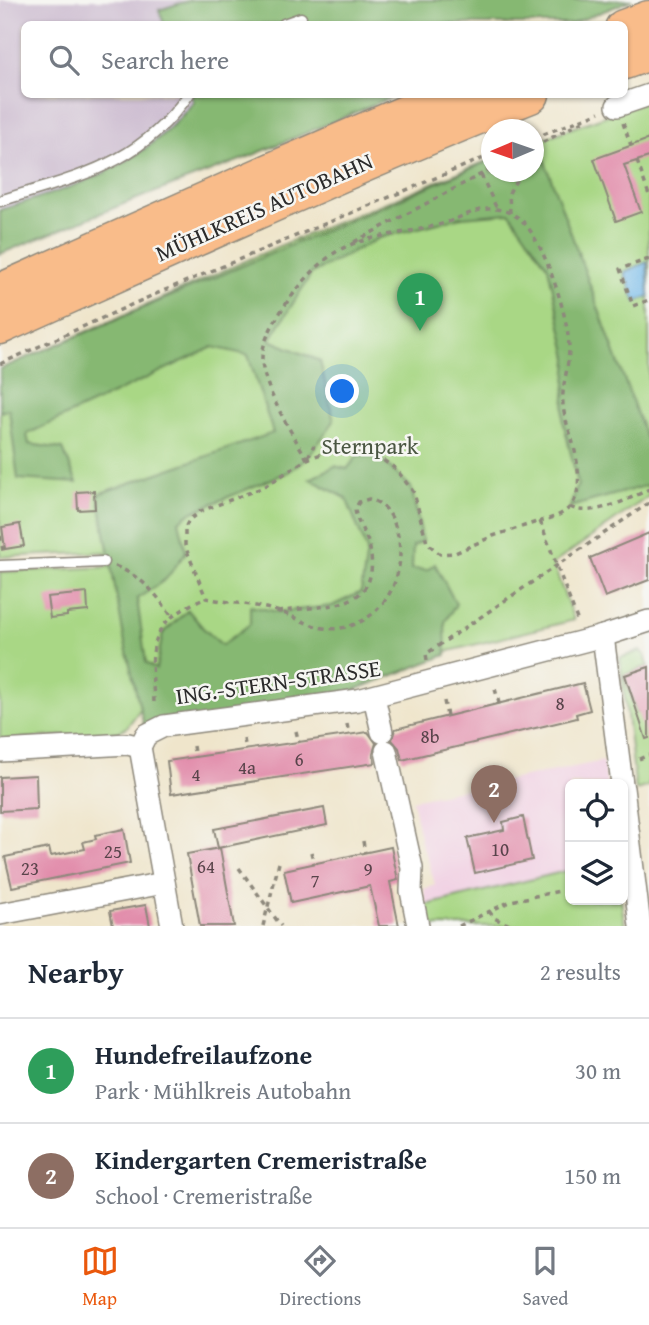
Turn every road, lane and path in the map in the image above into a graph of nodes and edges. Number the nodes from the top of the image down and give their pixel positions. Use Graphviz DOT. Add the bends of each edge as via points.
graph roads {
  1 [pos="301,18"];
  2 [pos="649,20"];
  3 [pos="292,21"];
  4 [pos="628,28"];
  5 [pos="649,51"];
  6 [pos="628,59"];
  7 [pos="649,95"];
  8 [pos="186,98"];
  9 [pos="445,98"];
  10 [pos="520,98"];
  11 [pos="617,106"];
  12 [pos="544,134"];
  13 [pos="544,141"];
  14 [pos="633,152"];
  15 [pos="481,160"];
  16 [pos="637,161"];
  17 [pos="481,175"];
  18 [pos="484,182"];
  19 [pos="515,182"];
  20 [pos="649,195"];
  21 [pos="0,201"];
  22 [pos="497,209"];
  23 [pos="510,213"];
  24 [pos="346,246"];
  25 [pos="649,259"];
  26 [pos="0,293"];
  27 [pos="649,300"];
  28 [pos="0,325"];
  29 [pos="0,364"];
  30 [pos="314,445"];
  31 [pos="307,459"];
  32 [pos="649,489"];
  33 [pos="649,503"];
  34 [pos="570,508"];
  35 [pos="540,521"];
  36 [pos="103,562"];
  37 [pos="557,565"];
  38 [pos="0,566"];
  39 [pos="206,598"];
  40 [pos="278,611"];
  41 [pos="172,617"];
  42 [pos="649,621"];
  43 [pos="578,622"];
  44 [pos="603,636"];
  45 [pos="427,660"];
  46 [pos="495,689"];
  47 [pos="374,697"];
  48 [pos="444,701"];
  49 [pos="154,702"];
  50 [pos="499,704"];
  51 [pos="447,716"];
  52 [pos="347,724"];
  53 [pos="296,731"];
  54 [pos="349,735"];
  55 [pos="244,739"];
  56 [pos="299,743"];
  57 [pos="193,746"];
  58 [pos="140,747"];
  59 [pos="246,750"];
  60 [pos="0,751"];
  61 [pos="195,758"];
  62 [pos="622,779"];
  63 [pos="628,827"];
  64 [pos="363,841"];
  65 [pos="311,852"];
  66 [pos="365,853"];
  67 [pos="279,859"];
  68 [pos="314,864"];
  69 [pos="239,868"];
  70 [pos="164,883"];
  71 [pos="565,890"];
  72 [pos="267,906"];
  73 [pos="489,911"];
  74 [pos="0,914"];
  75 [pos="172,926"];
  76 [pos="263,926"];
  77 [pos="281,926"];
  78 [pos="418,926"];
  79 [pos="459,926"];
  80 [pos="512,926"];
  81 [pos="640,926"];
  1 -- 3 [label="lane"];
  2 -- 4 [label="highway"];
  5 -- 6 [label="highway"];
  7 -- 11 [label="street"];
  8 -- 21 [label="lane" via="159,132 107,166"];
  9 -- 26 [label="highway, MÜHLKREIS AUTOBAHN"];
  10 -- 28 [label="highway, MÜHLKREIS AUTOBAHN" via="300,190"];
  11 -- 14 [label="path"];
  12 -- 13 [label="path" via="599,112"];
  15 -- 29 [label="path" via="151,296"];
  16 -- 20 [label="path"];
  17 -- 24 [label="path"];
  18 -- 22 [label="path"];
  19 -- 23 [label="path" via="509,193"];
  22 -- 23 [label="path"];
  22 -- 24 [label="path"];
  23 -- 34 [label="path" via="526,224 544,255 566,323 569,352 561,404 578,477"];
  24 -- 31 [label="path" via="306,280 263,346 266,377"];
  25 -- 27 [label="path" via="620,269 634,306"];
  30 -- 31 [label="path"];
  31 -- 35 [label="path" via="350,451 387,461 411,487 425,538 443,555"];
  31 -- 39 [label="path" via="273,482 201,511 187,522 186,552"];
  32 -- 34 [label="path" via="605,506"];
  33 -- 37 [label="path"];
  34 -- 35 [label="path"];
  35 -- 37 [label="path"];
  36 -- 38 [label="lane"];
  36 -- 41 [label="path" via="143,580"];
  37 -- 43 [label="path"];
  37 -- 45 [label="path" via="426,654"];
  39 -- 40 [label="path"];
  39 -- 41 [label="path"];
  40 -- 40 [label="path" via="328,629 352,625 376,612 390,591 401,559 397,531 385,507 369,499 355,509 371,558 370,576 358,596 336,606"];
  41 -- 49 [label="path" via="154,643"];
  42 -- 44 [label="street, ING.-STERN-STRASSE"];
  44 -- 47 [label="street, ING.-STERN-STRASSE"];
  44 -- 62 [label="street"];
  46 -- 50 [label="path"];
  47 -- 58 [label="street, ING.-STERN-STRASSE" via="164,726 146,734"];
  47 -- 78 [label="street" via="412,868"];
  48 -- 51 [label="path"];
  52 -- 54 [label="path"];
  53 -- 56 [label="path"];
  55 -- 59 [label="path"];
  57 -- 61 [label="path"];
  58 -- 60 [label="street"];
  58 -- 70 [label="street"];
  63 -- 81 [label="street"];
  64 -- 66 [label="path"];
  65 -- 68 [label="path"];
  67 -- 72 [label="path"];
  69 -- 72 [label="path"];
  70 -- 74 [label="street"];
  70 -- 75 [label="street"];
  71 -- 73 [label="path" via="528,896"];
  72 -- 76 [label="path"];
  72 -- 77 [label="path"];
  73 -- 79 [label="path"];
  73 -- 80 [label="path"];
}
